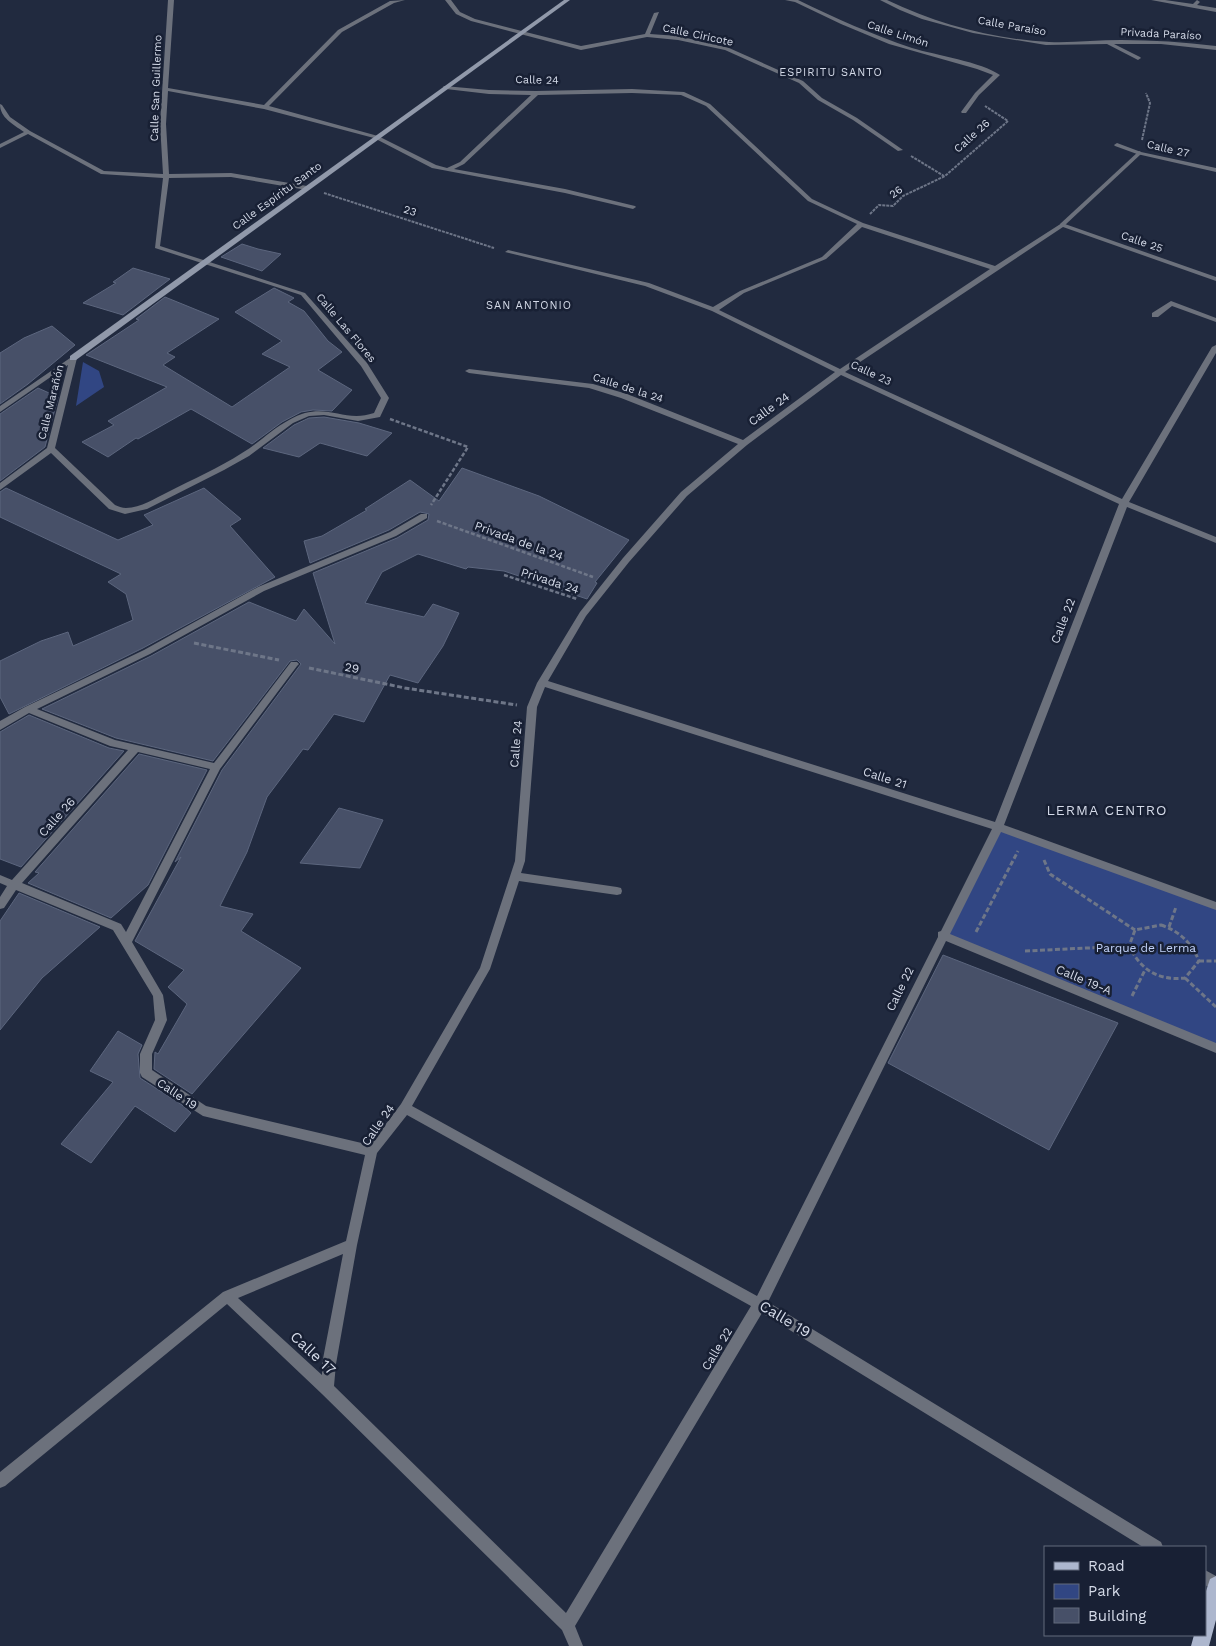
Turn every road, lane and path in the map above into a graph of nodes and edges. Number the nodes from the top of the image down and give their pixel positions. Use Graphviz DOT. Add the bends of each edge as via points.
graph roads {
  1 [pos="171,0"];
  2 [pos="402,0"];
  3 [pos="448,0"];
  4 [pos="567,0"];
  5 [pos="788,0"];
  6 [pos="796,0"];
  7 [pos="883,0"];
  8 [pos="1154,0"];
  9 [pos="1196,3"];
  10 [pos="1216,10"];
  11 [pos="657,13"];
  12 [pos="521,32"];
  13 [pos="647,35"];
  14 [pos="1106,42"];
  15 [pos="1216,48"];
  16 [pos="1138,58"];
  17 [pos="998,75"];
  18 [pos="446,87"];
  19 [pos="166,89"];
  20 [pos="536,93"];
  21 [pos="1146,93"];
  22 [pos="973,99"];
  23 [pos="0,106"];
  24 [pos="265,107"];
  25 [pos="964,112"];
  26 [pos="28,132"];
  27 [pos="376,137"];
  28 [pos="1117,145"];
  29 [pos="0,146"];
  30 [pos="900,150"];
  31 [pos="1139,153"];
  32 [pos="450,169"];
  33 [pos="1216,170"];
  34 [pos="166,176"];
  35 [pos="945,176"];
  36 [pos="307,188"];
  37 [pos="633,208"];
  38 [pos="861,224"];
  39 [pos="1062,225"];
  40 [pos="508,252"];
  41 [pos="203,263"];
  42 [pos="996,269"];
  43 [pos="1216,278"];
  44 [pos="714,310"];
  45 [pos="1155,315"];
  46 [pos="1216,320"];
  47 [pos="1216,347"];
  48 [pos="74,358"];
  49 [pos="469,371"];
  50 [pos="840,372"];
  51 [pos="0,410"];
  52 [pos="378,415"];
  53 [pos="744,443"];
  54 [pos="51,448"];
  55 [pos="0,487"];
  56 [pos="1124,503"];
  57 [pos="424,516"];
  58 [pos="1216,540"];
  59 [pos="504,575"];
  60 [pos="608,582"];
  61 [pos="591,603"];
  62 [pos="170,638"];
  63 [pos="294,664"];
  64 [pos="542,683"];
  65 [pos="532,707"];
  66 [pos="28,709"];
  67 [pos="0,726"];
  68 [pos="136,748"];
  69 [pos="216,767"];
  70 [pos="998,827"];
  71 [pos="1021,846"];
  72 [pos="1050,857"];
  73 [pos="515,876"];
  74 [pos="0,879"];
  75 [pos="14,885"];
  76 [pos="616,891"];
  77 [pos="1167,903"];
  78 [pos="0,905"];
  79 [pos="1216,906"];
  80 [pos="1176,907"];
  81 [pos="1184,910"];
  82 [pos="1169,927"];
  83 [pos="1135,930"];
  84 [pos="942,935"];
  85 [pos="127,941"];
  86 [pos="968,946"];
  87 [pos="1129,946"];
  88 [pos="1025,951"];
  89 [pos="1199,961"];
  90 [pos="1216,961"];
  91 [pos="1145,970"];
  92 [pos="1185,978"];
  93 [pos="1216,1007"];
  94 [pos="1123,1012"];
  95 [pos="1216,1048"];
  96 [pos="405,1108"];
  97 [pos="372,1151"];
  98 [pos="350,1245"];
  99 [pos="227,1296"];
  100 [pos="760,1304"];
  101 [pos="327,1388"];
  102 [pos="0,1481"];
  103 [pos="1154,1546"];
  104 [pos="1216,1585"];
  105 [pos="1206,1623"];
  106 [pos="567,1625"];
  107 [pos="576,1646"];
  1 -- 19 [label="street, Calle San Guillermo"];
  2 -- 24 [label="street" via="392,2 340,31"];
  3 -- 12 [label="street, Calle Ciricote" via="458,13 473,20"];
  4 -- 12 [label="street, Calle Espíritu Santo"];
  5 -- 6 [label="street"];
  6 -- 17 [label="street, Calle Limón" via="850,29 924,53 982,67"];
  7 -- 14 [label="street, Calle Paraíso" via="902,11 936,22 1024,40 1068,44"];
  8 -- 9 [label="street"];
  9 -- 10 [label="street"];
  11 -- 13 [label="street"];
  12 -- 13 [label="street, Calle Ciricote" via="581,48"];
  12 -- 18 [label="street, Calle Espíritu Santo"];
  13 -- 30 [label="street, Calle Ciricote" via="726,49 801,82 820,99"];
  14 -- 15 [label="street, Privada Paraíso"];
  14 -- 16 [label="street, Calle Paraíso"];
  17 -- 22 [label="street, Calle 26"];
  18 -- 20 [label="street, Calle 24"];
  18 -- 27 [label="street, Calle Espíritu Santo"];
  19 -- 24 [label="street"];
  19 -- 34 [label="street, Calle San Guillermo" via="163,124"];
  20 -- 32 [label="street" via="462,164"];
  20 -- 38 [label="street, Calle 24" via="682,93 715,110 810,200"];
  21 -- 31 [label="path" via="1150,103"];
  22 -- 25 [label="street, Calle 26"];
  22 -- 35 [label="path, Calle 26" via="1008,121"];
  23 -- 26 [label="street" via="8,118"];
  24 -- 27 [label="street"];
  26 -- 29 [label="street"];
  26 -- 34 [label="street" via="103,173"];
  27 -- 32 [label="street" via="434,167"];
  27 -- 36 [label="street, Calle Espíritu Santo"];
  28 -- 31 [label="street, Calle 27"];
  30 -- 35 [label="path"];
  31 -- 33 [label="street, Calle 27"];
  31 -- 39 [label="street, Calle 24"];
  32 -- 37 [label="street"];
  34 -- 36 [label="street" via="231,175"];
  34 -- 41 [label="street, Calle San Guillermo" via="157,247"];
  35 -- 38 [label="path, 26" via="903,196 893,206 879,205"];
  36 -- 40 [label="path, 23"];
  36 -- 41 [label="street, Calle Espíritu Santo"];
  38 -- 42 [label="street, Calle 24"];
  38 -- 44 [label="street" via="824,258 742,292"];
  39 -- 42 [label="street, Calle 24"];
  39 -- 43 [label="street, Calle 25"];
  40 -- 44 [label="street, Calle 23" via="647,284"];
  41 -- 48 [label="street, Calle Espíritu Santo"];
  41 -- 52 [label="street, Calle Las Flores" via="303,294 364,365 385,398"];
  42 -- 50 [label="street, Calle 24"];
  44 -- 50 [label="street, Calle 23"];
  45 -- 46 [label="street" via="1171,303"];
  47 -- 56 [label="street, Calle 22"];
  48 -- 51 [label="street, Calle Espíritu Santo"];
  48 -- 54 [label="street, Calle Marañón"];
  49 -- 53 [label="street, Calle de la 24" via="590,386"];
  50 -- 53 [label="street, Calle 24"];
  50 -- 56 [label="street, Calle 23"];
  52 -- 54 [label="street" via="358,420 316,412 308,414 236,459 144,507 125,512 112,508"];
  52 -- 57 [label="path" via="468,447"];
  53 -- 60 [label="street, Calle 24" via="684,494"];
  54 -- 55 [label="street, Calle Marañón"];
  56 -- 58 [label="street, Calle 23"];
  56 -- 70 [label="street, Calle 22"];
  57 -- 60 [label="path, Privada de la 24"];
  57 -- 62 [label="street" via="392,534 261,590"];
  59 -- 61 [label="path, Privada 24"];
  60 -- 61 [label="street, Calle 24"];
  61 -- 64 [label="street, Calle 24"];
  62 -- 63 [label="path, 29"];
  62 -- 66 [label="street"];
  63 -- 65 [label="path, 29" via="406,688"];
  63 -- 69 [label="street"];
  64 -- 65 [label="street, Calle 24"];
  64 -- 70 [label="street, Calle 21"];
  65 -- 73 [label="street, Calle 24" via="520,861"];
  66 -- 67 [label="street"];
  66 -- 68 [label="street" via="114,743"];
  68 -- 69 [label="street"];
  68 -- 75 [label="street, Calle 26"];
  69 -- 85 [label="street"];
  70 -- 79 [label="street, Calle 21"];
  70 -- 84 [label="street, Calle 22"];
  71 -- 86 [label="path"];
  72 -- 83 [label="path" via="1041,854 1050,874"];
  73 -- 76 [label="street"];
  73 -- 96 [label="street, Calle 24" via="485,969"];
  74 -- 75 [label="street, Calle 19"];
  75 -- 78 [label="street, Calle 26"];
  75 -- 85 [label="street, Calle 19" via="117,927"];
  77 -- 80 [label="path"];
  80 -- 81 [label="path"];
  80 -- 82 [label="path"];
  82 -- 83 [label="path" via="1151,926"];
  82 -- 89 [label="path" via="1195,949"];
  83 -- 87 [label="path"];
  84 -- 86 [label="street, Calle 19-A"];
  84 -- 100 [label="street, Calle 22"];
  85 -- 97 [label="street, Calle 19" via="158,995 161,1020 146,1054 146,1073 203,1111"];
  86 -- 94 [label="street, Calle 19-A"];
  87 -- 88 [label="path"];
  87 -- 91 [label="path"];
  89 -- 90 [label="path"];
  89 -- 92 [label="path"];
  91 -- 92 [label="path" via="1156,977"];
  91 -- 94 [label="path"];
  92 -- 93 [label="path"];
  94 -- 95 [label="street, Calle 19-A"];
  96 -- 97 [label="street, Calle 24"];
  96 -- 100 [label="street, Calle 19"];
  97 -- 98 [label="street, Calle 24"];
  98 -- 99 [label="street"];
  98 -- 101 [label="street, Calle 24"];
  99 -- 101 [label="street, Calle 17"];
  99 -- 102 [label="street"];
  100 -- 103 [label="street, Calle 19"];
  100 -- 106 [label="street, Calle 22"];
  101 -- 106 [label="street, Calle 17"];
  104 -- 105 [label="main road"];
  106 -- 107 [label="street, Calle 17"];
}
